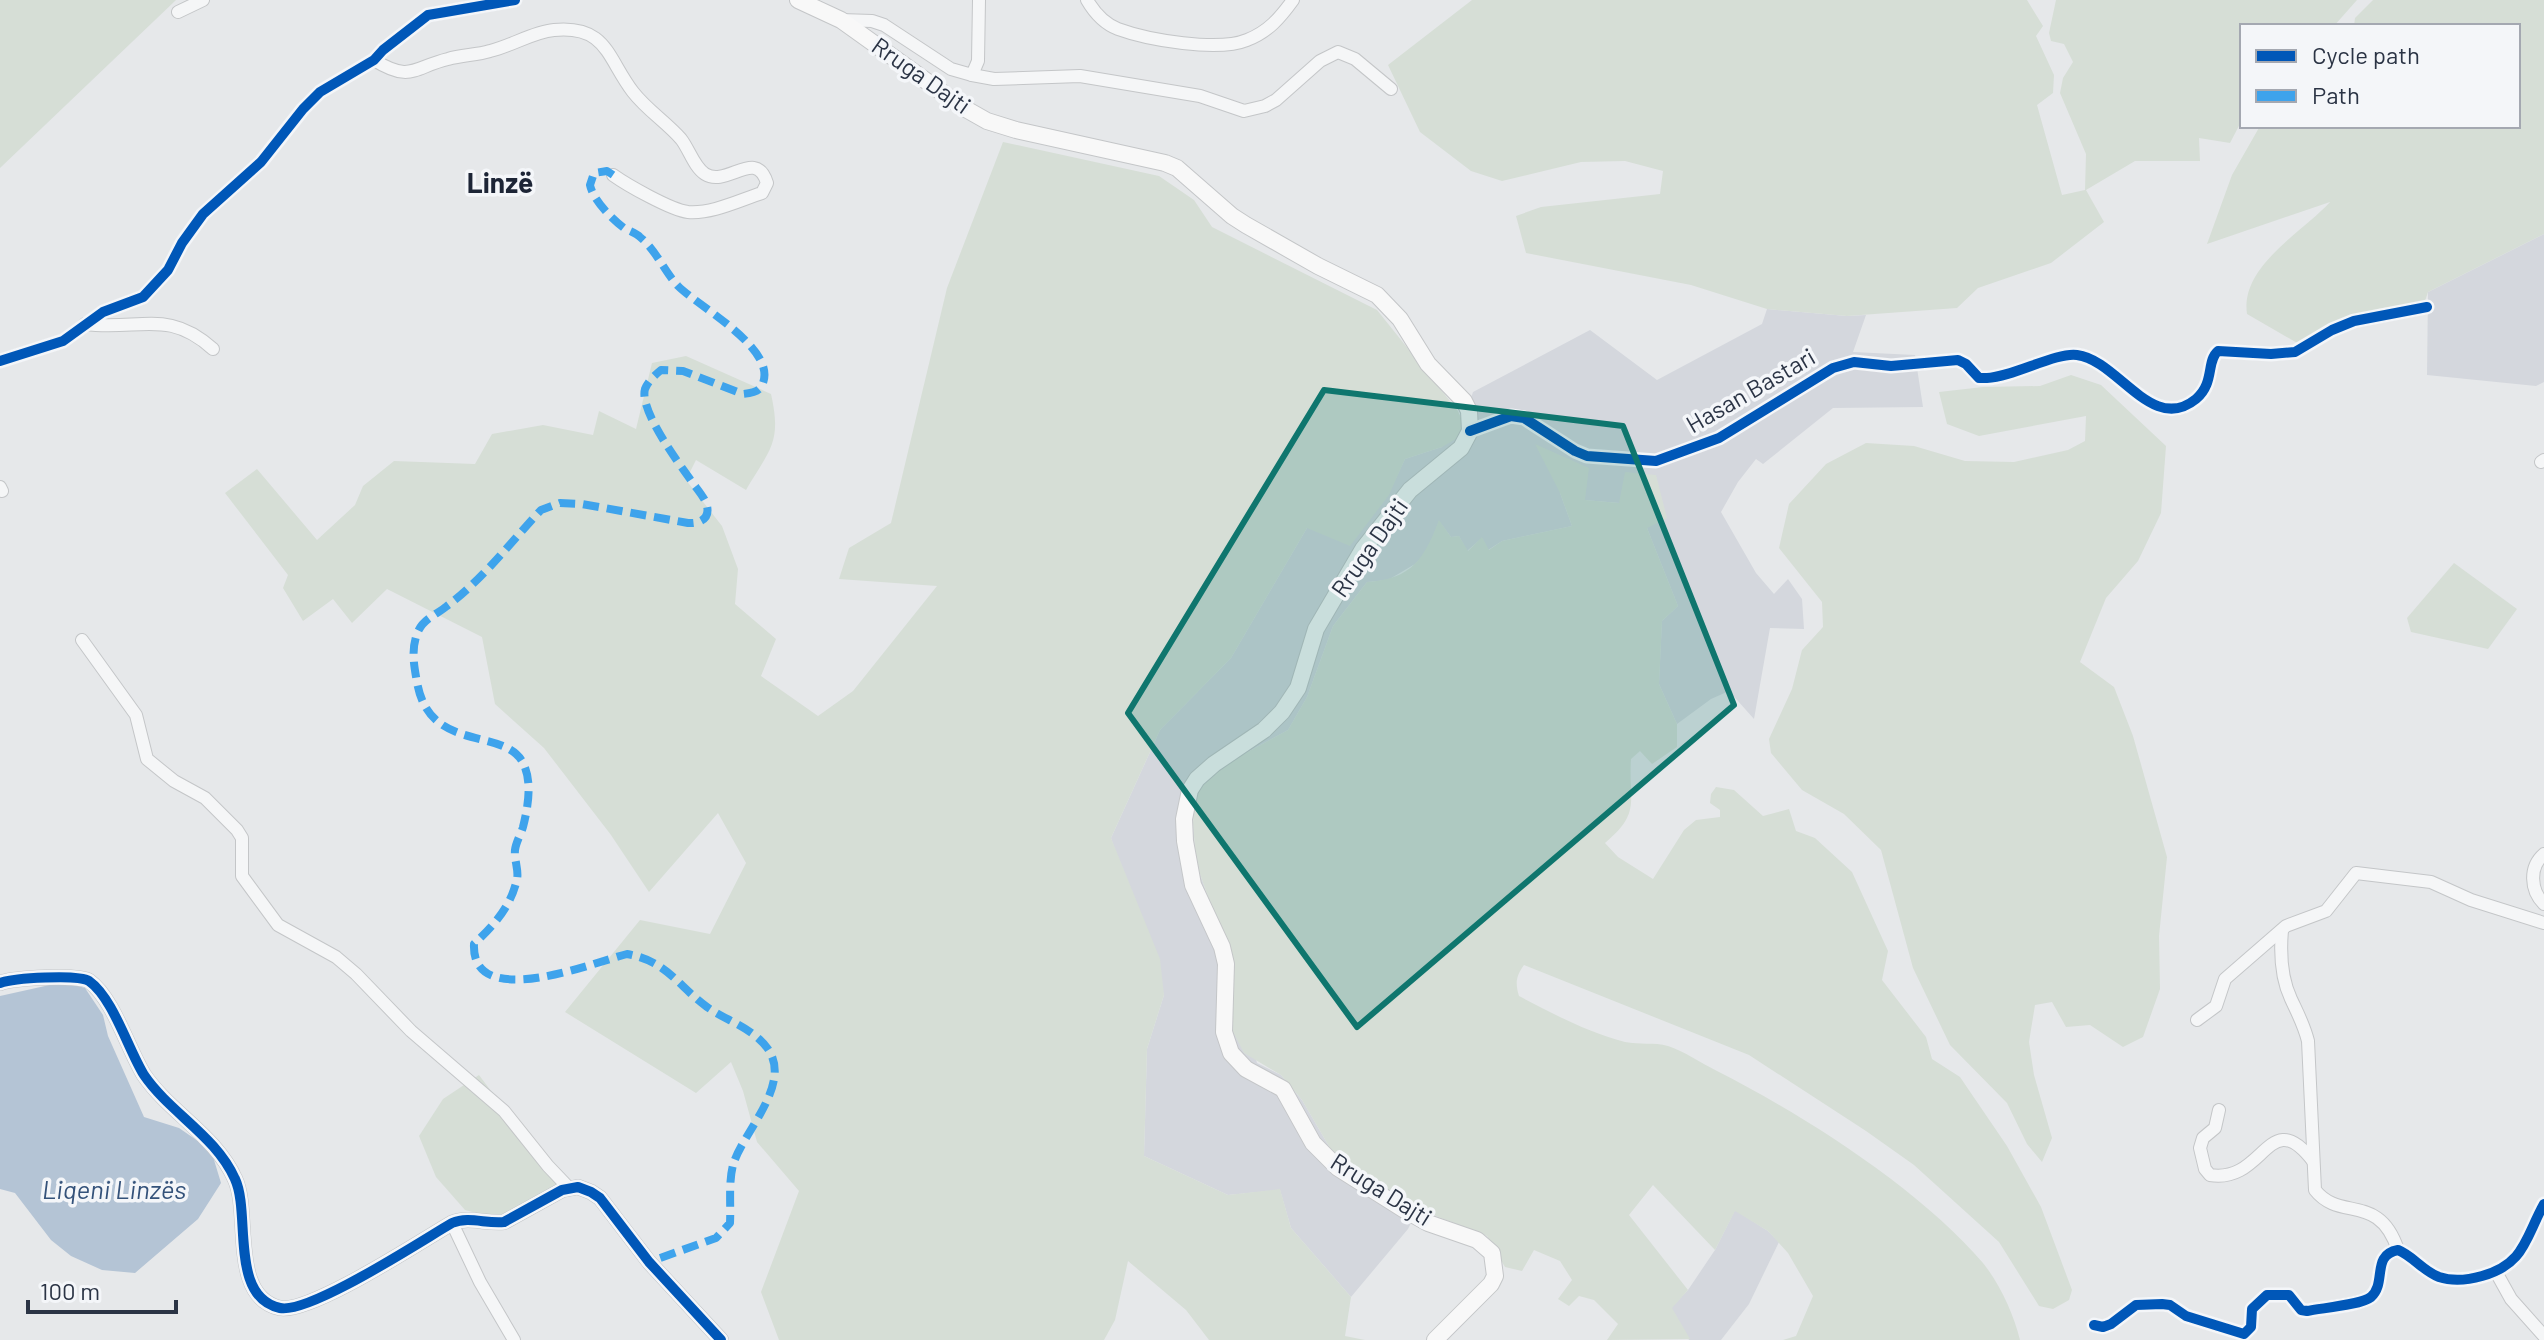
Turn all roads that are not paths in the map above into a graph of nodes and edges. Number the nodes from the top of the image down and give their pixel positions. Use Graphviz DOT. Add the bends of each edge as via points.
graph roads {
  1 [pos="203,0"];
  2 [pos="515,0"];
  3 [pos="798,0"];
  4 [pos="979,0"];
  5 [pos="1087,0"];
  6 [pos="1293,0"];
  7 [pos="178,12"];
  8 [pos="841,20"];
  9 [pos="374,60"];
  10 [pos="972,75"];
  11 [pos="1391,89"];
  12 [pos="613,175"];
  13 [pos="2427,307"];
  14 [pos="85,324"];
  15 [pos="213,349"];
  16 [pos="0,361"];
  17 [pos="1470,431"];
  18 [pos="82,640"];
  19 [pos="2544,854"];
  20 [pos="2544,904"];
  21 [pos="2544,923"];
  22 [pos="2282,930"];
  23 [pos="1,981"];
  24 [pos="2197,1020"];
  25 [pos="2219,1110"];
  26 [pos="2313,1161"];
  27 [pos="569,1188"];
  28 [pos="2544,1204"];
  29 [pos="452,1223"];
  30 [pos="2398,1250"];
  31 [pos="2496,1272"];
  32 [pos="2094,1325"];
  33 [pos="2544,1336"];
  34 [pos="514,1340"];
  35 [pos="721,1340"];
  36 [pos="1435,1340"];
  1 -- 7 [label="street"];
  2 -- 9 [label="street" via="428,15"];
  3 -- 8 [label="main road, Rruga Dajti"];
  4 -- 10 [label="street" via="978,61"];
  5 -- 6 [label="street" via="1118,29 1223,46 1260,34"];
  8 -- 10 [label="street" via="884,25 951,69"];
  8 -- 17 [label="main road, Rruga Dajti" via="987,121 1177,168 1239,221 1377,295 1400,319 1428,364 1464,401"];
  9 -- 12 [label="street" via="400,72 417,71 551,30 575,29 604,44 632,91 683,142 701,172 726,177 753,167 767,183 762,193 686,212"];
  9 -- 14 [label="street" via="320,92 303,109 261,162 203,214 157,285"];
  10 -- 11 [label="street" via="1080,76 1200,96 1244,111 1276,100 1338,52"];
  13 -- 17 [label="street, Hasan Bastari" via="2354,321 2295,352 2218,351 2204,391 2179,407 2150,403 2104,365 2074,354 1994,378 1979,378 1958,360 1891,366 1846,363 1719,438 1656,461 1587,456 1524,418 1511,416"];
  14 -- 15 [label="street" via="178,326"];
  14 -- 16 [label="street" via="63,341"];
  17 -- 36 [label="main road, Rruga Dajti" via="1461,448 1410,490 1363,549 1316,629 1298,688 1264,730 1197,779 1184,819 1193,885 1226,964 1224,1032 1231,1053 1246,1069 1283,1089 1313,1143 1338,1168 1428,1223 1477,1240 1492,1253 1491,1284"];
  18 -- 27 [label="street" via="136,715 147,759 205,798 237,830 242,838 242,876 270,917 356,974 411,1031 504,1111"];
  19 -- 20 [label="street" via="2536,861 2533,881"];
  21 -- 22 [label="street" via="2431,882 2361,872 2352,875 2321,916"];
  22 -- 24 [label="street" via="2225,979 2216,1006"];
  22 -- 26 [label="street" via="2286,983 2308,1041"];
  23 -- 29 [label="street" via="80,978 95,987 157,1093 215,1148 235,1179 246,1269 256,1290 276,1307 319,1299"];
  25 -- 26 [label="street" via="2215,1128 2200,1148 2210,1175 2247,1168 2273,1142 2284,1139 2294,1140"];
  26 -- 30 [label="street" via="2315,1190 2322,1199 2384,1221"];
  27 -- 29 [label="street" via="504,1222"];
  27 -- 35 [label="street" via="584,1188 600,1198 649,1262"];
  28 -- 31 [label="street" via="2523,1250"];
  29 -- 34 [label="street"];
  30 -- 31 [label="street" via="2439,1277 2457,1280"];
  30 -- 32 [label="street" via="2382,1259 2368,1299 2307,1311 2289,1295 2267,1295 2252,1309 2251,1327 2244,1334 2162,1304 2136,1305 2111,1324"];
  31 -- 33 [label="street" via="2511,1299"];
}
